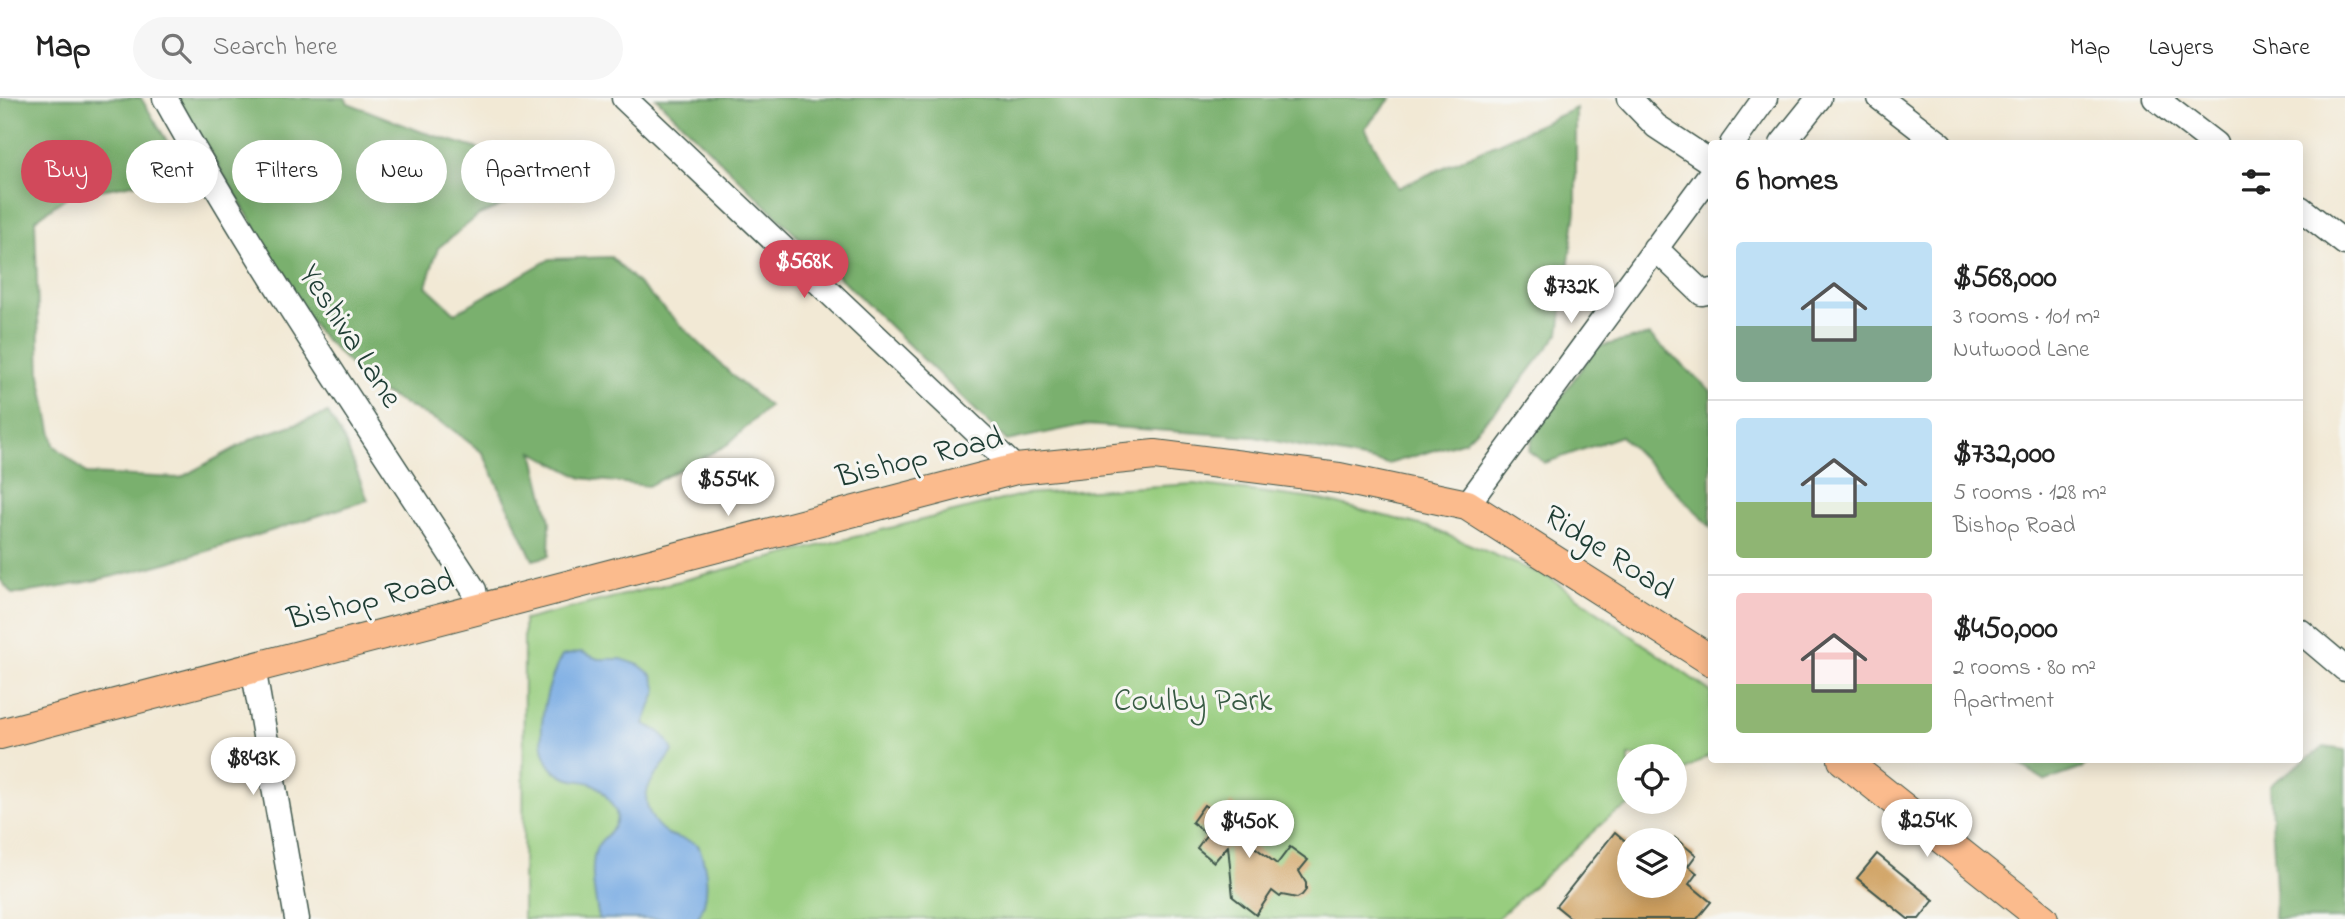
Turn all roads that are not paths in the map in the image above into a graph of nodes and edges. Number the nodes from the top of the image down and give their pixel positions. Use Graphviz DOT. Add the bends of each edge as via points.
graph roads {
  1 [pos="164,98"];
  2 [pos="624,98"];
  3 [pos="1629,98"];
  4 [pos="1765,98"];
  5 [pos="1819,98"];
  6 [pos="1880,98"];
  7 [pos="2155,98"];
  8 [pos="1735,140"];
  9 [pos="1785,140"];
  10 [pos="1935,140"];
  11 [pos="2210,140"];
  12 [pos="1708,160"];
  13 [pos="1708,177"];
  14 [pos="2303,210"];
  15 [pos="2345,243"];
  16 [pos="1656,248"];
  17 [pos="1708,292"];
  18 [pos="1016,468"];
  19 [pos="1467,505"];
  20 [pos="478,610"];
  21 [pos="2303,634"];
  22 [pos="1708,659"];
  23 [pos="253,667"];
  24 [pos="2345,669"];
  25 [pos="0,734"];
  26 [pos="1847,763"];
  27 [pos="298,919"];
  28 [pos="2043,919"];
  1 -- 20 [label="street, Yeshiva Lane" via="249,243 474,590"];
  2 -- 18 [label="street"];
  3 -- 12 [label="street" via="1656,126"];
  4 -- 8 [label="street"];
  5 -- 9 [label="street"];
  6 -- 10 [label="street"];
  7 -- 11 [label="street"];
  13 -- 16 [label="street"];
  14 -- 15 [label="street"];
  16 -- 17 [label="street" via="1702,293"];
  16 -- 19 [label="street"];
  18 -- 19 [label="main road, Bishop Road" via="1155,455 1339,478"];
  18 -- 20 [label="main road, Bishop Road"];
  19 -- 22 [label="main road, Ridge Road"];
  20 -- 23 [label="main road, Bishop Road"];
  21 -- 24 [label="street"];
  23 -- 25 [label="main road, Bishop Road"];
  23 -- 27 [label="street"];
  26 -- 28 [label="main road"];
}
